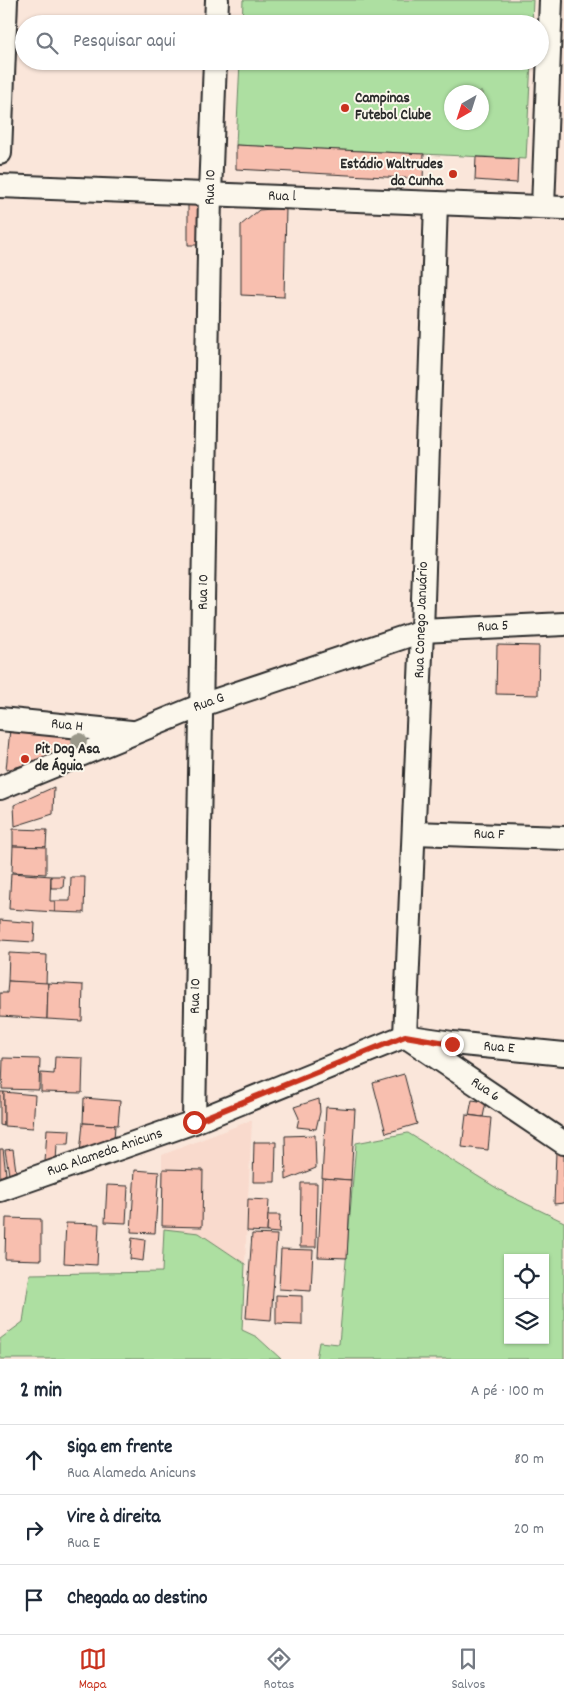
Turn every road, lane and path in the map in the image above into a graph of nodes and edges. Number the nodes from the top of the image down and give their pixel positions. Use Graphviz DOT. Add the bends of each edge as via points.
graph roads {
  1 [pos="6,0"];
  2 [pos="217,0"];
  3 [pos="550,0"];
  4 [pos="216,15"];
  5 [pos="215,70"];
  6 [pos="0,153"];
  7 [pos="0,186"];
  8 [pos="210,194"];
  9 [pos="436,203"];
  10 [pos="554,207"];
  11 [pos="564,624"];
  12 [pos="422,631"];
  13 [pos="202,705"];
  14 [pos="0,719"];
  15 [pos="135,733"];
  16 [pos="0,788"];
  17 [pos="414,833"];
  18 [pos="564,838"];
  19 [pos="405,1036"];
  20 [pos="564,1054"];
  21 [pos="194,1122"];
  22 [pos="564,1143"];
  23 [pos="0,1190"];
  1 -- 6 [label="street"];
  2 -- 4 [label="street"];
  3 -- 10 [label="street"];
  5 -- 8 [label="street, Rua 10"];
  7 -- 8 [label="street, Rua l"];
  8 -- 9 [label="street, Rua l"];
  8 -- 13 [label="street, Rua 10"];
  9 -- 10 [label="street, Rua l"];
  9 -- 12 [label="street, Rua Conego Januário"];
  11 -- 12 [label="street, Rua 5"];
  12 -- 13 [label="street, Rua G"];
  12 -- 17 [label="street, Rua Conego Januário"];
  13 -- 15 [label="street, Rua G"];
  13 -- 21 [label="street, Rua 10"];
  14 -- 15 [label="street, Rua H"];
  15 -- 16 [label="street, Rua G"];
  17 -- 18 [label="street, Rua F"];
  17 -- 19 [label="street, Rua Conego Januário"];
  19 -- 20 [label="street, Rua E" via="452,1044"];
  19 -- 21 [label="street, Rua Alameda Anicuns"];
  19 -- 22 [label="street, Rua 6"];
  21 -- 23 [label="street, Rua Alameda Anicuns"];
}
